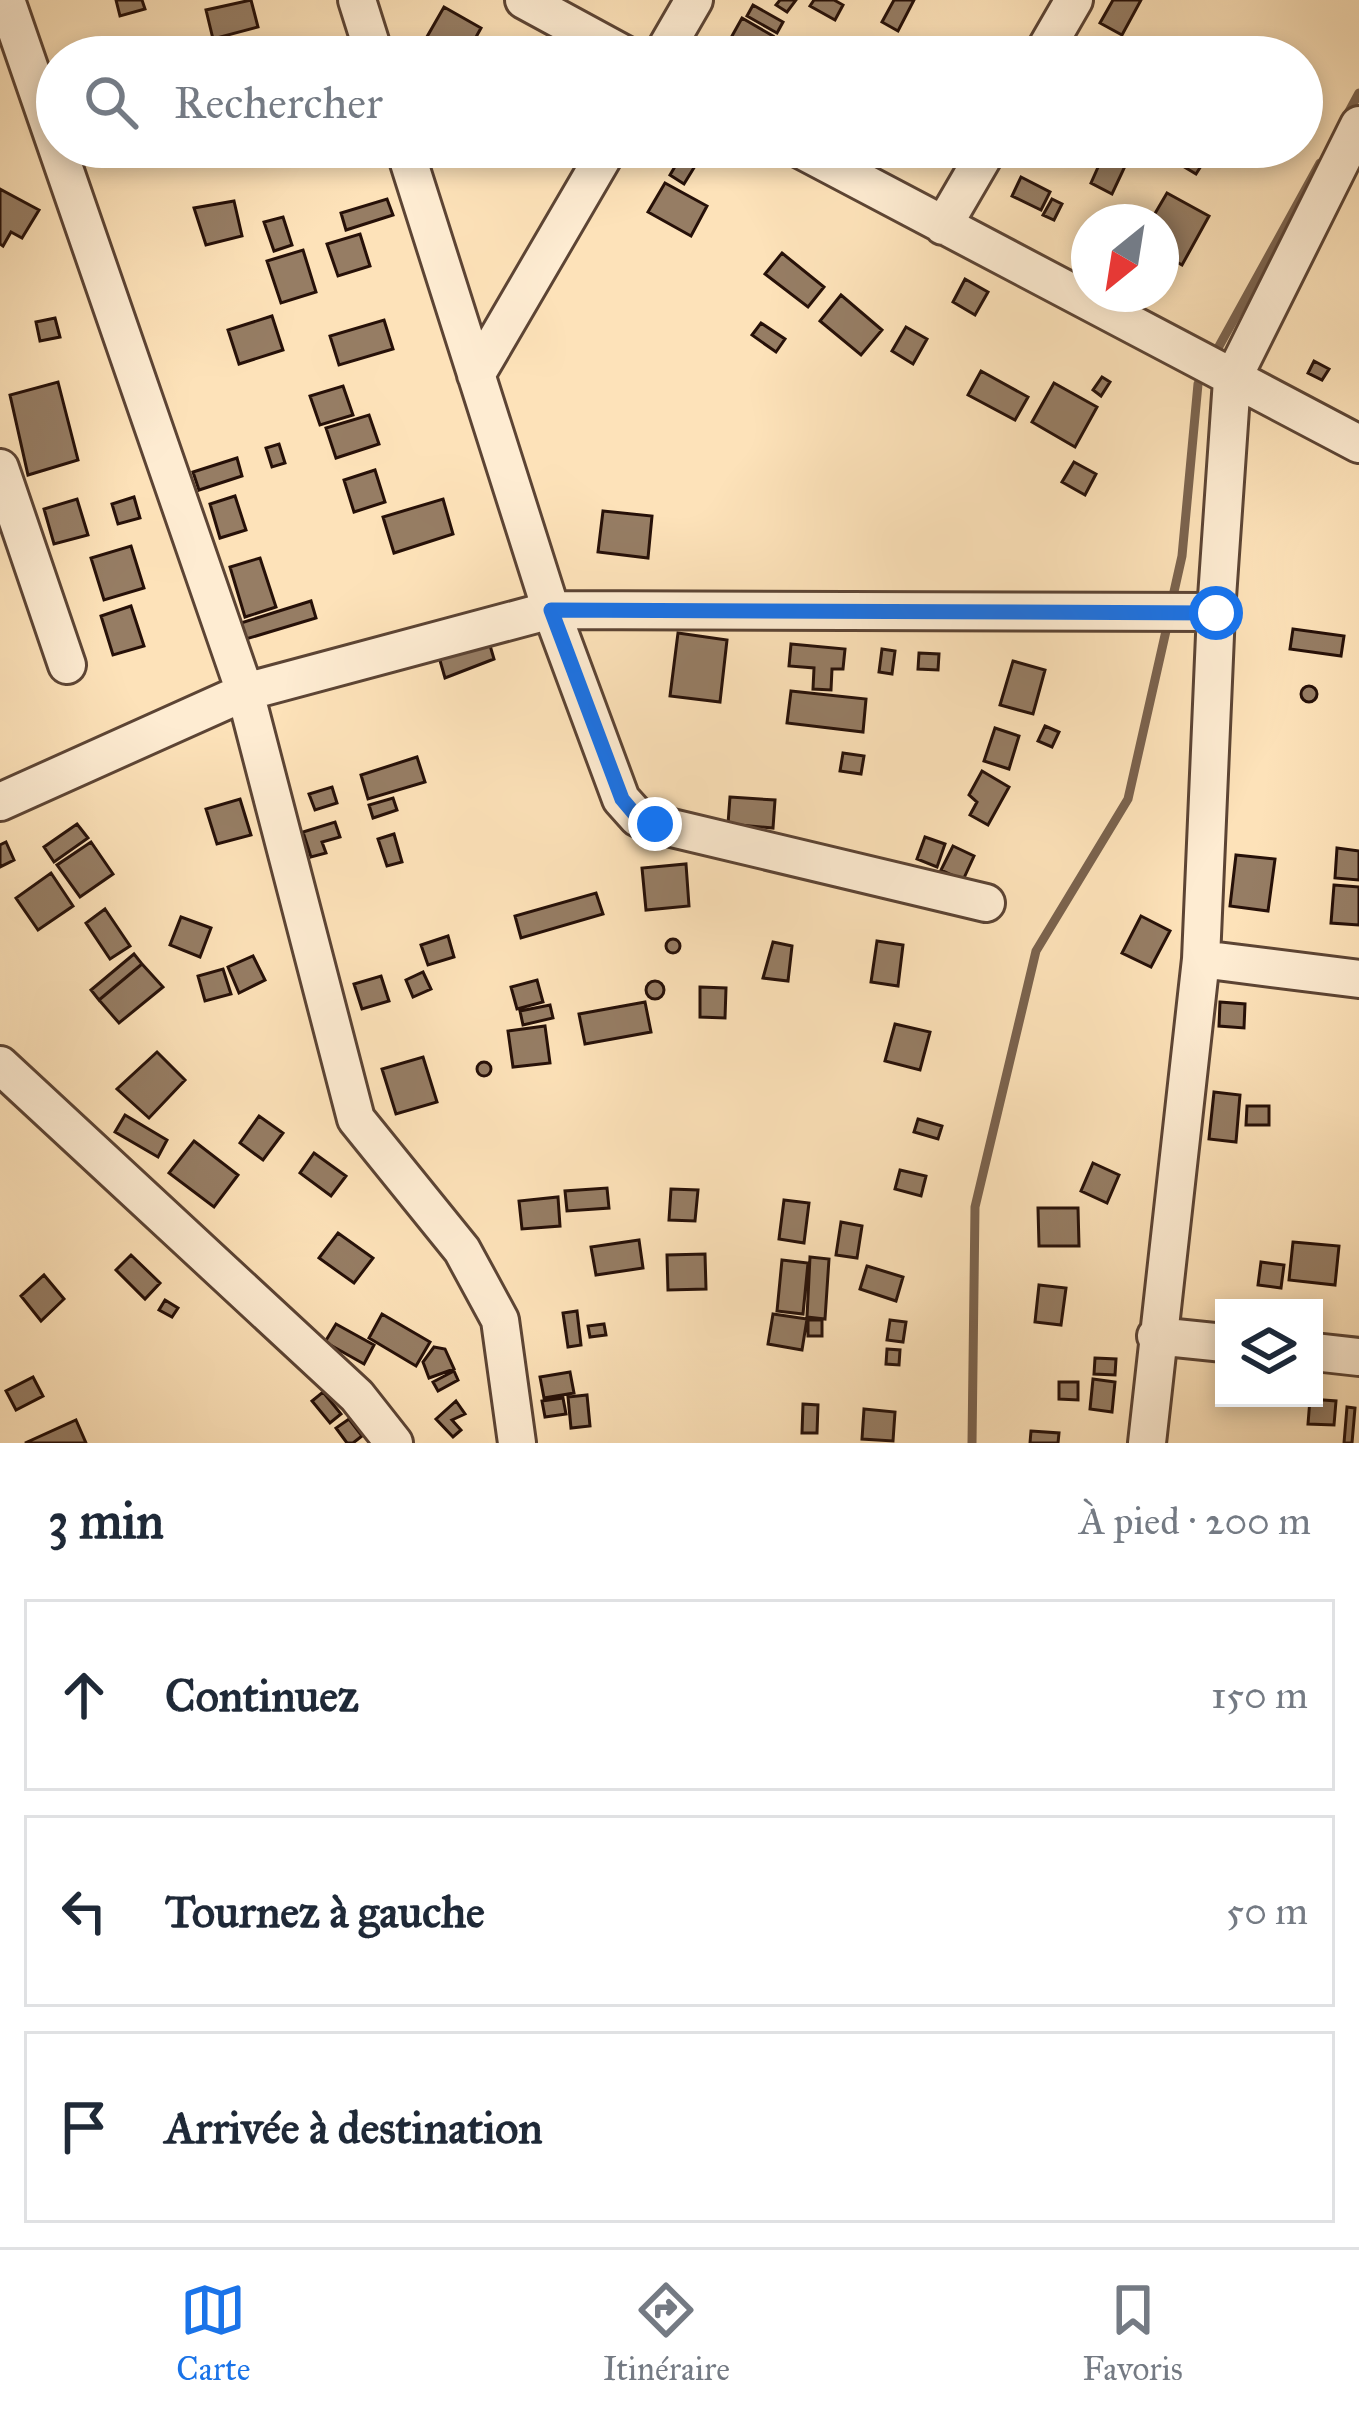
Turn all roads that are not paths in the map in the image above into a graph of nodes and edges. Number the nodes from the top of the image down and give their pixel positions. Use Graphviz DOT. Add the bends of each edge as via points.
graph roads {
  1 [pos="6,0"];
  2 [pos="357,0"];
  3 [pos="524,0"];
  4 [pos="694,0"];
  5 [pos="1074,0"];
  6 [pos="368,36"];
  7 [pos="590,36"];
  8 [pos="673,36"];
  9 [pos="1053,36"];
  10 [pos="36,87"];
  11 [pos="1359,125"];
  12 [pos="64,168"];
  13 [pos="411,168"];
  14 [pos="597,168"];
  15 [pos="835,168"];
  16 [pos="977,168"];
  17 [pos="943,226"];
  18 [pos="476,375"];
  19 [pos="1232,380"];
  20 [pos="1359,444"];
  21 [pos="0,468"];
  22 [pos="551,610"];
  23 [pos="1216,613"];
  24 [pos="67,665"];
  25 [pos="244,692"];
  26 [pos="0,802"];
  27 [pos="986,903"];
  28 [pos="1201,959"];
  29 [pos="1359,979"];
  30 [pos="0,1065"];
  31 [pos="1156,1336"];
  32 [pos="1215,1342"];
  33 [pos="1323,1353"];
  34 [pos="1359,1357"];
  35 [pos="394,1443"];
  36 [pos="517,1443"];
  37 [pos="1147,1443"];
  1 -- 10 [label="street"];
  2 -- 6 [label="street"];
  3 -- 7 [label="street"];
  4 -- 8 [label="street"];
  5 -- 9 [label="street"];
  11 -- 19 [label="street"];
  12 -- 25 [label="street"];
  13 -- 18 [label="street"];
  14 -- 18 [label="street"];
  15 -- 17 [label="street"];
  16 -- 17 [label="street"];
  17 -- 19 [label="street"];
  18 -- 22 [label="street"];
  19 -- 20 [label="street"];
  19 -- 23 [label="street"];
  21 -- 24 [label="street"];
  22 -- 23 [label="street"];
  22 -- 25 [label="street"];
  22 -- 27 [label="street" via="622,799 638,818"];
  23 -- 28 [label="street"];
  25 -- 26 [label="street"];
  25 -- 36 [label="street" via="356,1119 462,1250 500,1320"];
  28 -- 29 [label="street"];
  28 -- 31 [label="street"];
  30 -- 35 [label="street" via="357,1396"];
  31 -- 32 [label="street"];
  31 -- 37 [label="street"];
  33 -- 34 [label="street"];
}
